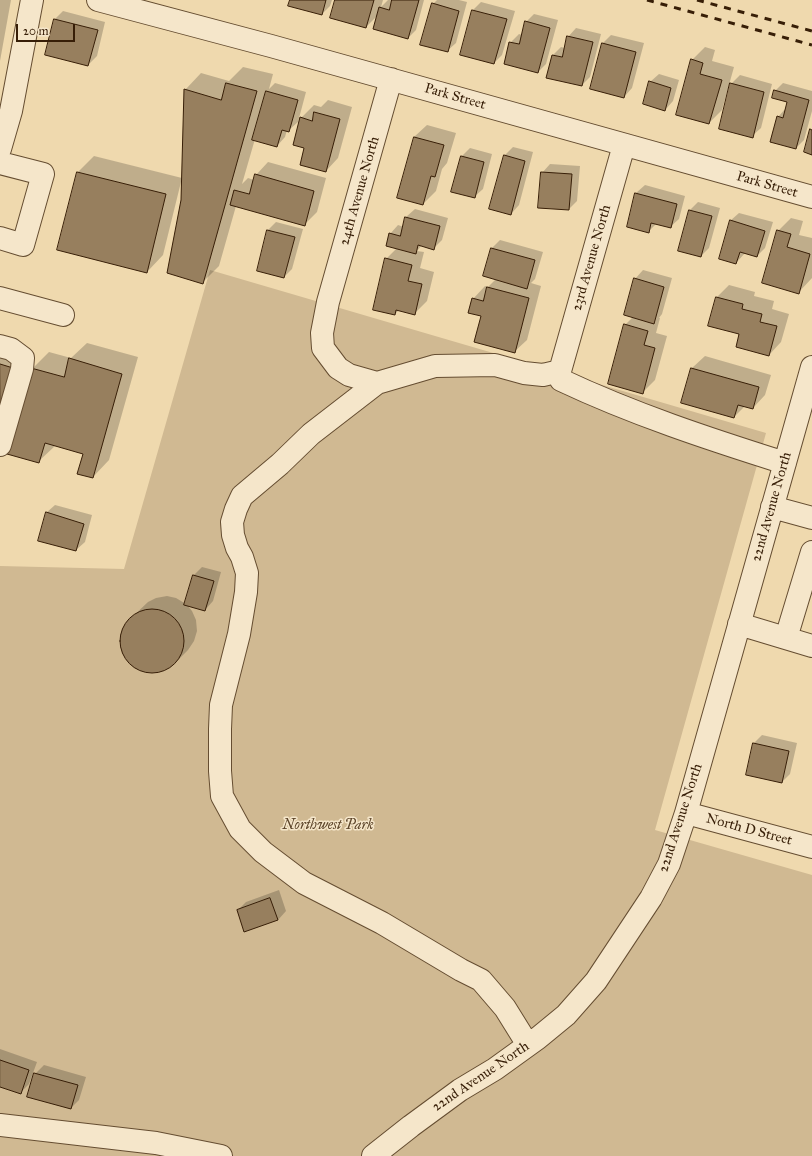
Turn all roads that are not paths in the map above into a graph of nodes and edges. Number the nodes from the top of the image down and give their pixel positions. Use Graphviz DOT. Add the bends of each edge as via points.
graph roads {
  1 [pos="32,0"];
  2 [pos="98,0"];
  3 [pos="391,80"];
  4 [pos="1,142"];
  5 [pos="624,145"];
  6 [pos="0,163"];
  7 [pos="812,198"];
  8 [pos="0,238"];
  9 [pos="0,298"];
  10 [pos="62,315"];
  11 [pos="0,346"];
  12 [pos="812,367"];
  13 [pos="560,371"];
  14 [pos="377,383"];
  15 [pos="0,445"];
  16 [pos="785,463"];
  17 [pos="772,507"];
  18 [pos="812,518"];
  19 [pos="812,552"];
  20 [pos="739,624"];
  21 [pos="786,638"];
  22 [pos="812,646"];
  23 [pos="686,813"];
  24 [pos="812,847"];
  25 [pos="528,1045"];
  26 [pos="0,1125"];
  27 [pos="221,1156"];
  28 [pos="373,1156"];
  1 -- 4 [label="street" via="11,111"];
  2 -- 3 [label="street, Park Street"];
  3 -- 5 [label="street, Park Street"];
  3 -- 14 [label="street, 24th Avenue North" via="328,302 322,333 323,348 338,368 349,375"];
  5 -- 7 [label="street, Park Street"];
  5 -- 13 [label="street, 23rd Avenue North"];
  6 -- 8 [label="street" via="43,174 23,245"];
  9 -- 10 [label="street"];
  11 -- 15 [label="street" via="11,349 23,358"];
  12 -- 16 [label="street, 22nd Avenue North"];
  13 -- 14 [label="street" via="543,375 495,365 435,366"];
  13 -- 16 [label="street" via="561,380 628,409"];
  14 -- 25 [label="street" via="311,434 242,496 236,509 232,522 233,535 247,573 239,634 221,705 222,796 240,829 262,852 304,884 382,923 481,980 505,1008"];
  16 -- 17 [label="street, 22nd Avenue North"];
  17 -- 18 [label="street"];
  17 -- 20 [label="street, 22nd Avenue North"];
  19 -- 21 [label="street"];
  20 -- 21 [label="street"];
  20 -- 23 [label="street, 22nd Avenue North"];
  21 -- 22 [label="street"];
  23 -- 24 [label="street, North D Street"];
  23 -- 25 [label="street, 22nd Avenue North" via="669,864 651,898 609,962 566,1015"];
  25 -- 28 [label="street, 22nd Avenue North" via="460,1090"];
  26 -- 27 [label="street" via="156,1143"];
}
